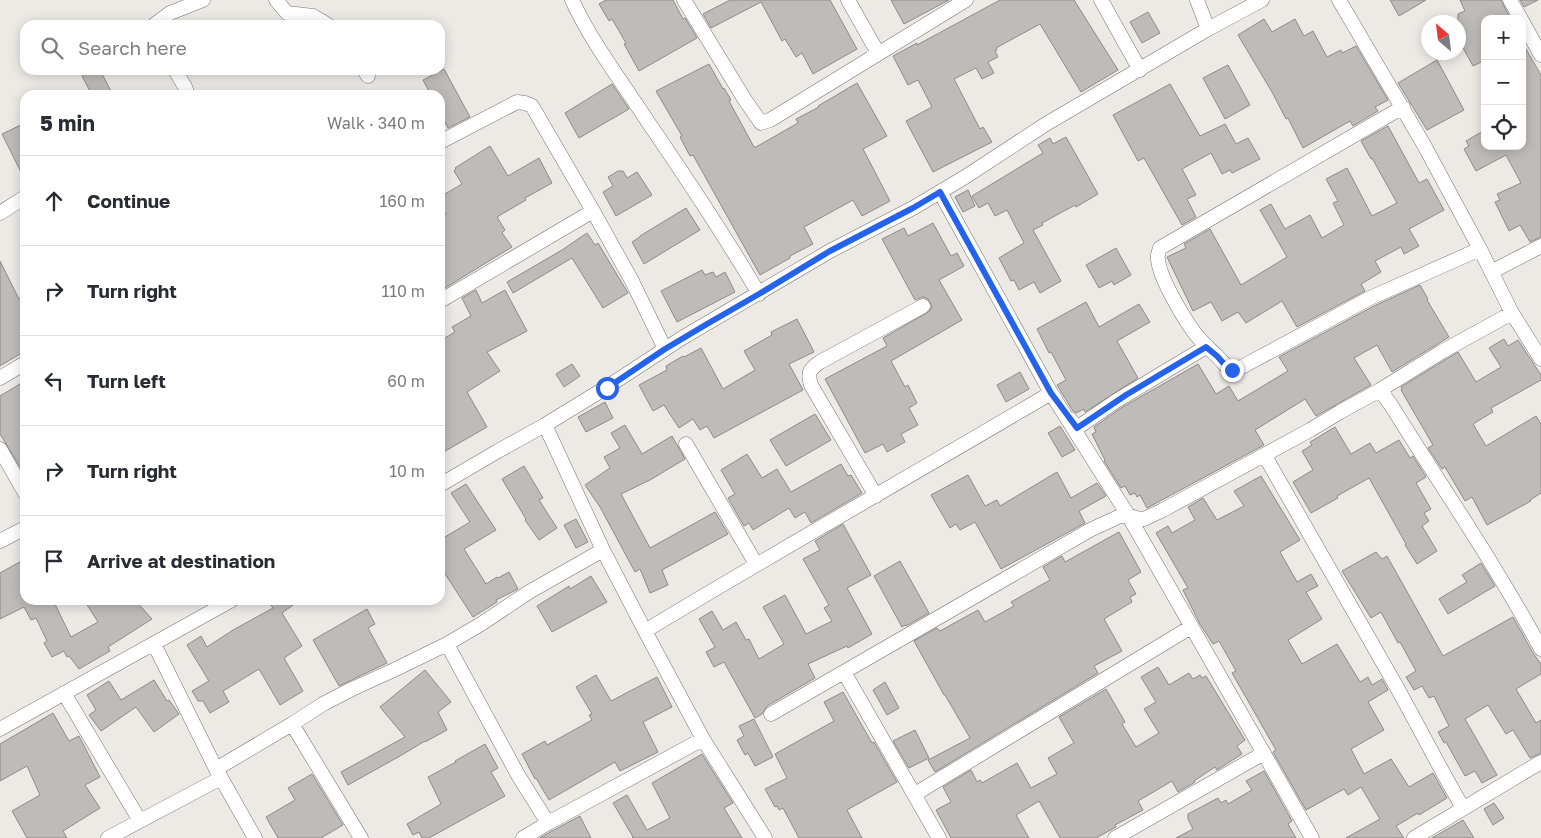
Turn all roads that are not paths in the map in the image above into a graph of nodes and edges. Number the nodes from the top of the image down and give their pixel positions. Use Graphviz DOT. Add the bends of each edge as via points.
graph roads {
  1 [pos="204,0"];
  2 [pos="276,0"];
  3 [pos="572,0"];
  4 [pos="684,0"];
  5 [pos="848,0"];
  6 [pos="966,0"];
  7 [pos="1101,0"];
  8 [pos="1197,0"];
  9 [pos="1262,0"];
  10 [pos="1339,0"];
  11 [pos="1510,0"];
  12 [pos="1518,15"];
  13 [pos="161,20"];
  14 [pos="320,20"];
  15 [pos="1208,29"];
  16 [pos="1526,29"];
  17 [pos="878,53"];
  18 [pos="1541,55"];
  19 [pos="1140,70"];
  20 [pos="178,75"];
  21 [pos="187,90"];
  22 [pos="1403,107"];
  23 [pos="445,139"];
  24 [pos="940,192"];
  25 [pos="20,200"];
  26 [pos="593,211"];
  27 [pos="0,213"];
  28 [pos="1541,246"];
  29 [pos="1480,248"];
  30 [pos="1491,272"];
  31 [pos="759,294"];
  32 [pos="445,298"];
  33 [pos="923,306"];
  34 [pos="1512,313"];
  35 [pos="1206,347"];
  36 [pos="665,349"];
  37 [pos="1541,359"];
  38 [pos="20,367"];
  39 [pos="0,378"];
  40 [pos="1380,390"];
  41 [pos="1051,393"];
  42 [pos="546,425"];
  43 [pos="686,444"];
  44 [pos="0,449"];
  45 [pos="1265,456"];
  46 [pos="445,483"];
  47 [pos="20,484"];
  48 [pos="876,496"];
  49 [pos="1128,515"];
  50 [pos="20,531"];
  51 [pos="0,541"];
  52 [pos="603,550"];
  53 [pos="756,564"];
  54 [pos="223,605"];
  55 [pos="1191,627"];
  56 [pos="645,631"];
  57 [pos="154,644"];
  58 [pos="447,644"];
  59 [pos="1541,649"];
  60 [pos="844,672"];
  61 [pos="64,693"];
  62 [pos="771,714"];
  63 [pos="292,724"];
  64 [pos="0,729"];
  65 [pos="703,738"];
  66 [pos="1264,753"];
  67 [pos="1541,762"];
  68 [pos="218,774"];
  69 [pos="915,794"];
  70 [pos="1463,808"];
  71 [pos="140,821"];
  72 [pos="548,823"];
  73 [pos="108,838"];
  74 [pos="255,838"];
  75 [pos="361,838"];
  76 [pos="523,838"];
  77 [pos="764,838"];
  78 [pos="939,838"];
  79 [pos="1115,838"];
  80 [pos="1312,838"];
  81 [pos="1414,838"];
  1 -- 13 [label="street"];
  2 -- 14 [label="street" via="287,13 313,16"];
  3 -- 31 [label="street" via="588,33"];
  4 -- 17 [label="street" via="761,123"];
  5 -- 17 [label="street"];
  6 -- 17 [label="street"];
  7 -- 19 [label="street"];
  8 -- 15 [label="street"];
  9 -- 15 [label="street"];
  10 -- 22 [label="street"];
  11 -- 12 [label="street"];
  15 -- 19 [label="street"];
  16 -- 18 [label="street"];
  19 -- 24 [label="street" via="1046,124"];
  20 -- 21 [label="street"];
  22 -- 29 [label="street"];
  22 -- 35 [label="street" via="1160,248 1161,272 1187,321"];
  23 -- 26 [label="street" via="517,102 525,102 532,106"];
  24 -- 31 [label="street" via="830,251"];
  24 -- 41 [label="street"];
  25 -- 27 [label="street"];
  26 -- 32 [label="street"];
  26 -- 36 [label="street"];
  28 -- 30 [label="street"];
  29 -- 30 [label="street"];
  29 -- 35 [label="street" via="1370,298 1236,370 1229,369"];
  30 -- 34 [label="street"];
  31 -- 36 [label="street"];
  33 -- 48 [label="street" via="820,362 808,376"];
  34 -- 37 [label="street"];
  34 -- 40 [label="street"];
  35 -- 41 [label="street" via="1077,428"];
  36 -- 42 [label="street"];
  38 -- 39 [label="street"];
  40 -- 45 [label="street"];
  40 -- 59 [label="street"];
  41 -- 48 [label="street"];
  41 -- 49 [label="street"];
  42 -- 46 [label="street"];
  42 -- 52 [label="street"];
  43 -- 53 [label="street"];
  44 -- 47 [label="street"];
  45 -- 49 [label="street" via="1151,516 1144,519"];
  45 -- 70 [label="street"];
  48 -- 53 [label="street"];
  49 -- 55 [label="street"];
  49 -- 60 [label="street" via="1090,530"];
  50 -- 51 [label="street"];
  52 -- 56 [label="street"];
  52 -- 58 [label="street"];
  53 -- 56 [label="street"];
  54 -- 57 [label="street"];
  55 -- 66 [label="street"];
  55 -- 69 [label="street"];
  56 -- 65 [label="street"];
  57 -- 61 [label="street"];
  57 -- 68 [label="street"];
  58 -- 63 [label="street" via="352,689"];
  58 -- 72 [label="street" via="518,775"];
  60 -- 62 [label="street"];
  60 -- 69 [label="street"];
  61 -- 64 [label="street"];
  61 -- 71 [label="street"];
  63 -- 68 [label="street"];
  63 -- 75 [label="street"];
  65 -- 72 [label="street"];
  65 -- 77 [label="street"];
  66 -- 79 [label="street"];
  66 -- 80 [label="street"];
  67 -- 70 [label="street"];
  68 -- 71 [label="street"];
  68 -- 74 [label="street"];
  69 -- 78 [label="street"];
  70 -- 81 [label="street"];
  71 -- 73 [label="street"];
  72 -- 76 [label="street"];
}
